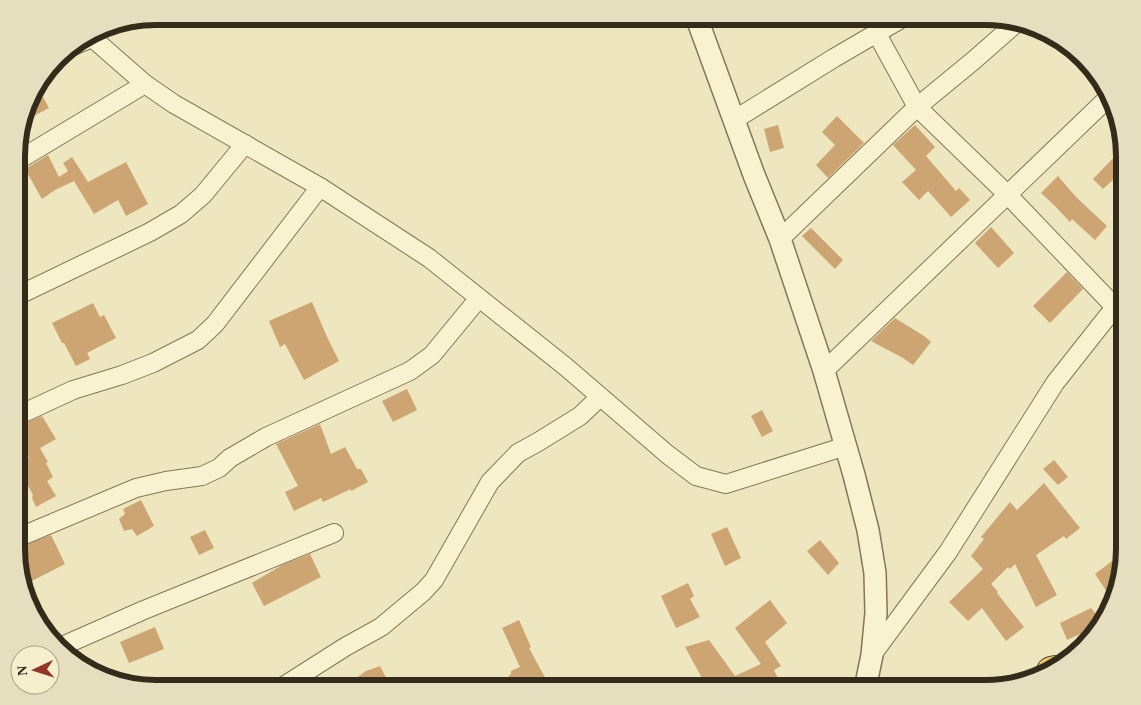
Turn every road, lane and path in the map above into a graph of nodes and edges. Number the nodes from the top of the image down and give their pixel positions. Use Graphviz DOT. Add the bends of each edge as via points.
graph roads {
  1 [pos="699,25"];
  2 [pos="891,25"];
  3 [pos="1011,28"];
  4 [pos="876,34"];
  5 [pos="95,40"];
  6 [pos="145,84"];
  7 [pos="1104,102"];
  8 [pos="917,107"];
  9 [pos="734,120"];
  10 [pos="245,144"];
  11 [pos="25,156"];
  12 [pos="320,187"];
  13 [pos="1007,194"];
  14 [pos="780,239"];
  15 [pos="25,292"];
  16 [pos="1116,296"];
  17 [pos="479,298"];
  18 [pos="1116,305"];
  19 [pos="824,371"];
  20 [pos="600,397"];
  21 [pos="25,412"];
  22 [pos="846,446"];
  23 [pos="334,533"];
  24 [pos="25,535"];
  25 [pos="66,644"];
  26 [pos="872,655"];
  27 [pos="293,680"];
  28 [pos="867,680"];
  1 -- 9 [label="street"];
  2 -- 4 [label="street"];
  3 -- 8 [label="street"];
  4 -- 8 [label="street"];
  4 -- 9 [label="street"];
  5 -- 6 [label="street"];
  6 -- 10 [label="street"];
  6 -- 11 [label="street"];
  7 -- 13 [label="street"];
  8 -- 13 [label="street"];
  8 -- 14 [label="street"];
  9 -- 14 [label="street"];
  10 -- 12 [label="street"];
  10 -- 15 [label="street" via="203,195 181,214"];
  12 -- 17 [label="street" via="429,258"];
  12 -- 21 [label="street" via="215,324 198,340 153,363 73,390"];
  13 -- 16 [label="street"];
  13 -- 19 [label="street"];
  14 -- 19 [label="street"];
  17 -- 20 [label="street"];
  17 -- 24 [label="street" via="432,355 410,371 266,436 202,476 136,488"];
  18 -- 26 [label="street" via="1055,383 948,552"];
  19 -- 22 [label="street"];
  20 -- 22 [label="street" via="696,476 726,484"];
  20 -- 27 [label="street" via="580,416 518,453 490,482 434,580 422,592 381,627"];
  22 -- 26 [label="street" via="868,530 875,573"];
  23 -- 25 [label="street"];
  26 -- 28 [label="street"];
}
